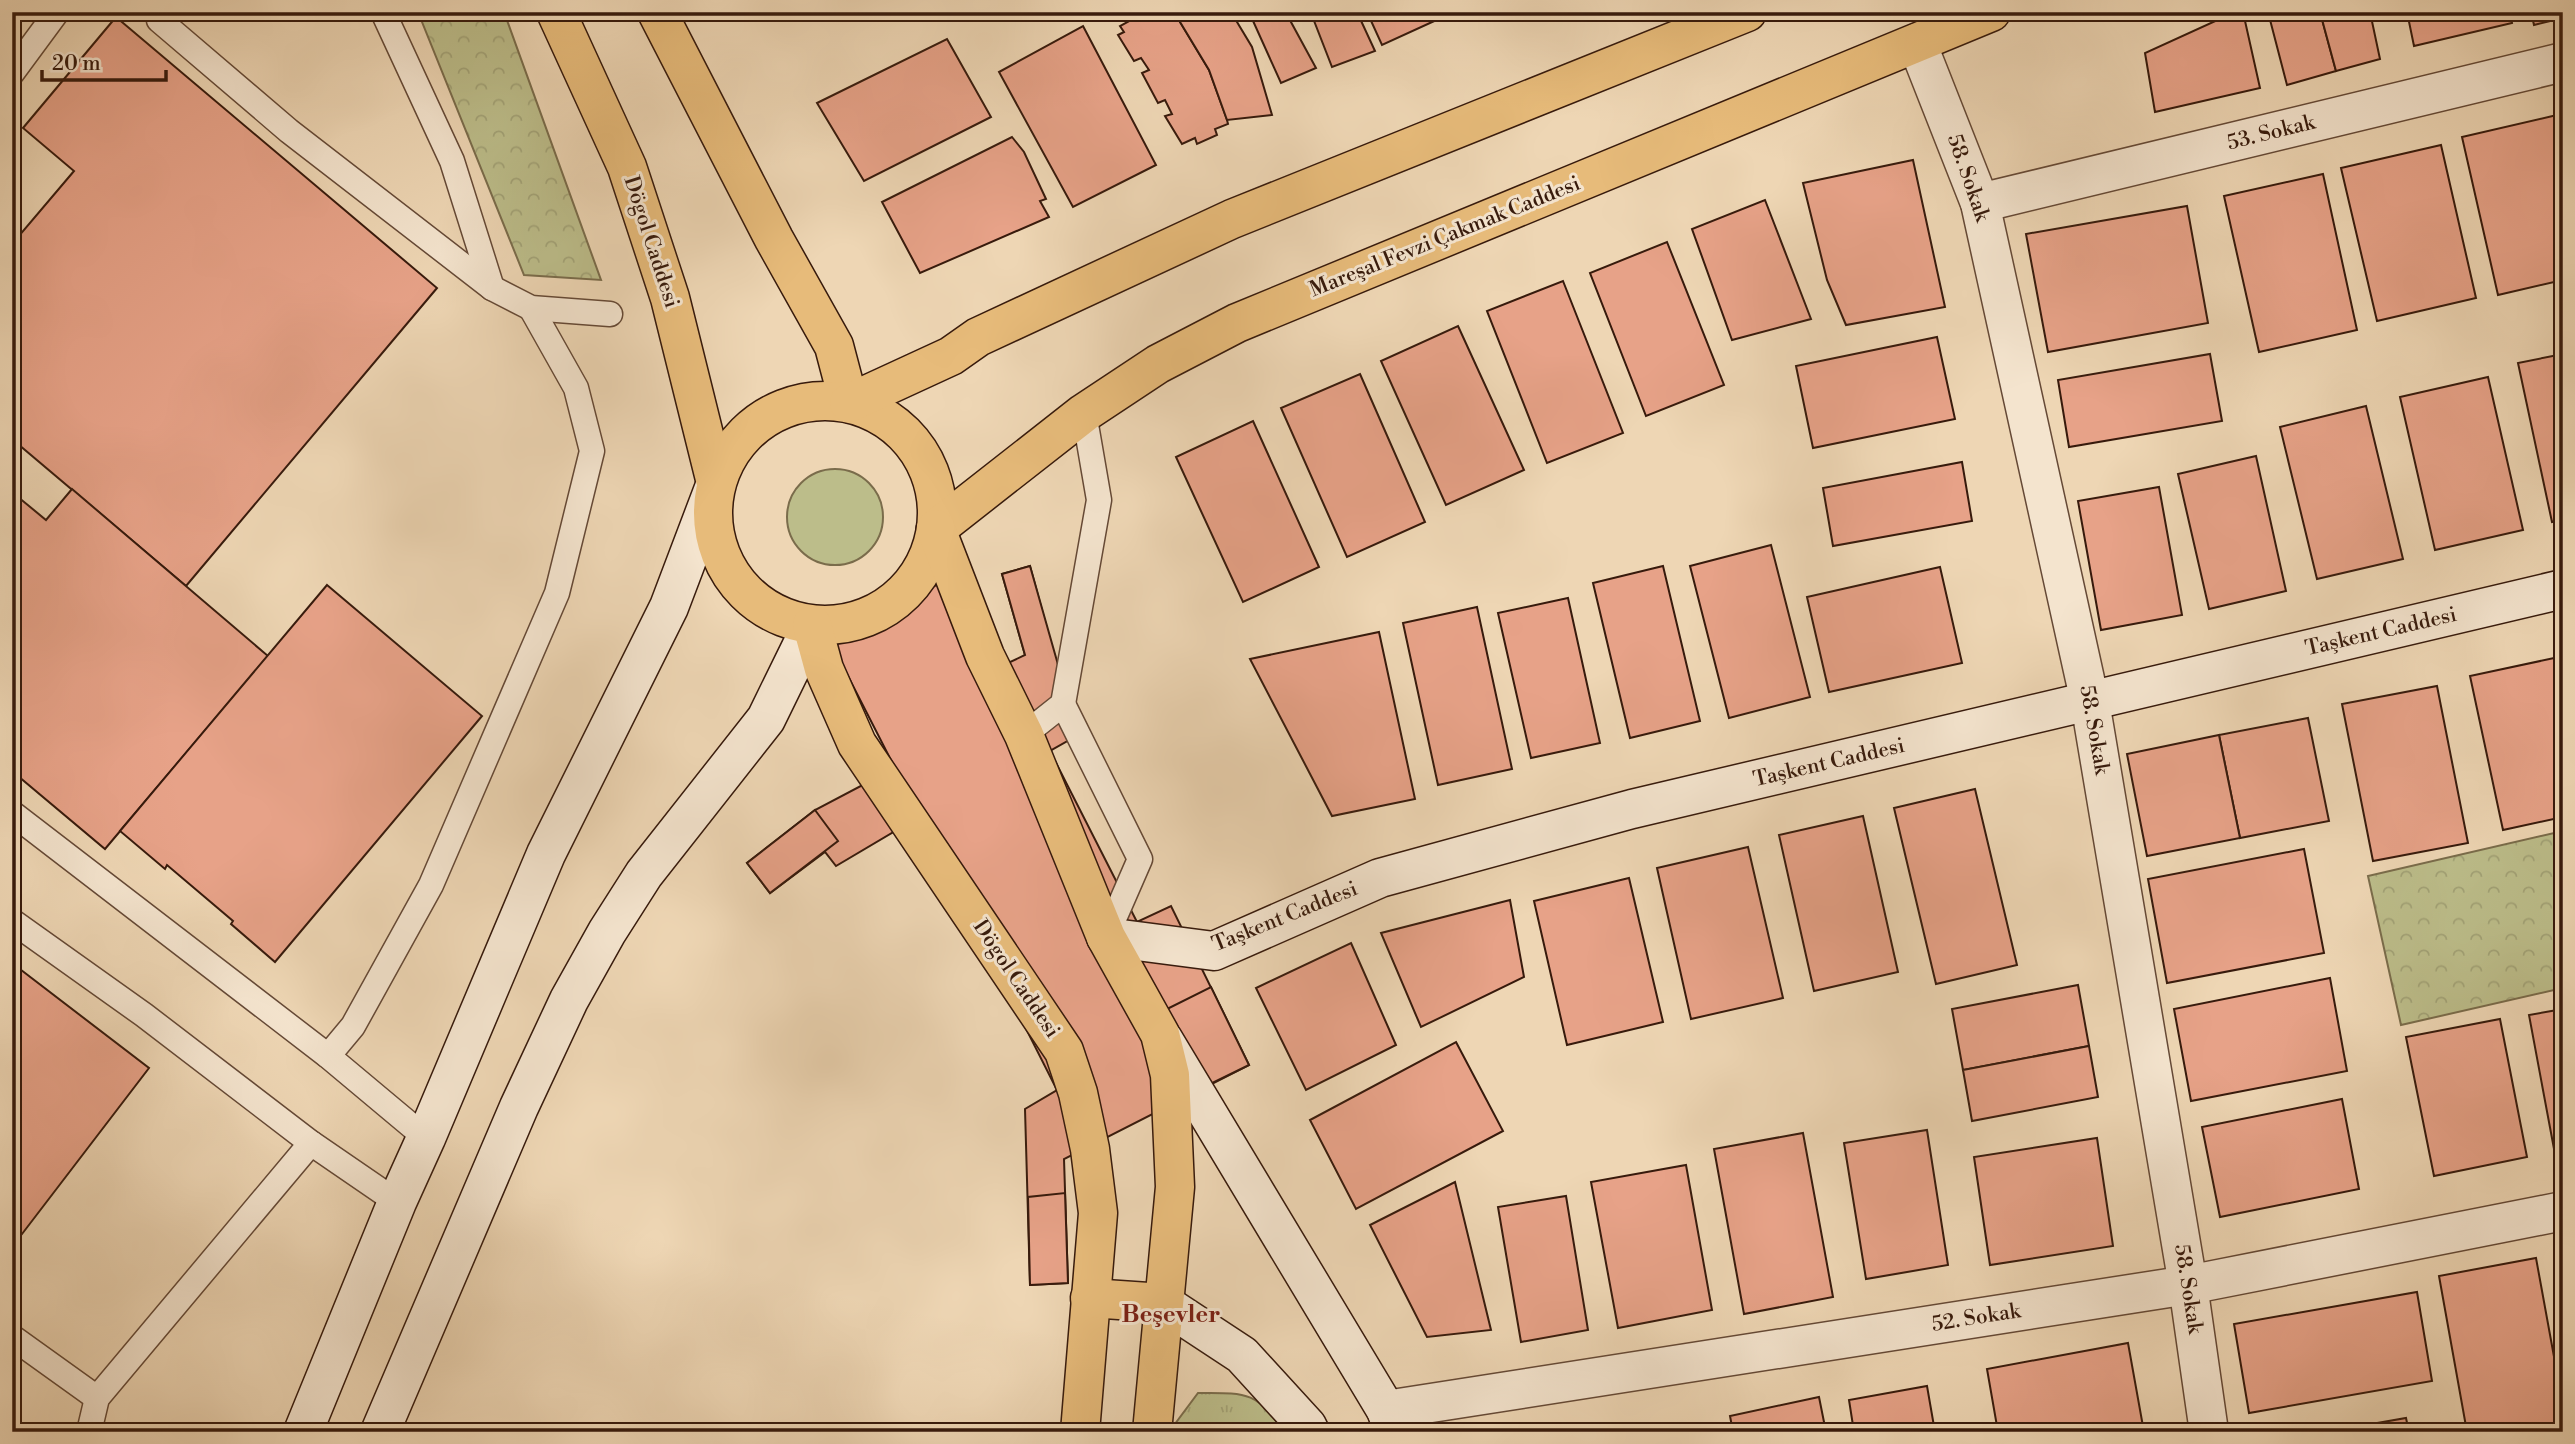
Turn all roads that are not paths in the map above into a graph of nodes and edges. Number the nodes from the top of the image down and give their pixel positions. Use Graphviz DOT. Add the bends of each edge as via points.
graph roads {
  1 [pos="57,12"];
  2 [pos="166,12"];
  3 [pos="383,12"];
  4 [pos="556,12"];
  5 [pos="657,12"];
  6 [pos="1748,12"];
  7 [pos="1991,12"];
  8 [pos="1917,43"];
  9 [pos="2563,62"];
  10 [pos="12,73"];
  11 [pos="1980,203"];
  12 [pos="492,288"];
  13 [pos="531,308"];
  14 [pos="610,314"];
  15 [pos="849,403"];
  16 [pos="1084,413"];
  17 [pos="716,483"];
  18 [pos="936,529"];
  19 [pos="2563,589"];
  20 [pos="812,625"];
  21 [pos="2090,702"];
  22 [pos="1063,704"];
  23 [pos="1024,735"];
  24 [pos="12,813"];
  25 [pos="12,921"];
  26 [pos="1106,937"];
  27 [pos="1160,1034"];
  28 [pos="328,1056"];
  29 [pos="426,1138"];
  30 [pos="311,1143"];
  31 [pos="397,1202"];
  32 [pos="2563,1211"];
  33 [pos="2188,1285"];
  34 [pos="1090,1298"];
  35 [pos="1163,1303"];
  36 [pos="12,1337"];
  37 [pos="97,1398"];
  38 [pos="1390,1421"];
  39 [pos="89,1432"];
  40 [pos="303,1432"];
  41 [pos="380,1432"];
  42 [pos="1080,1432"];
  43 [pos="1152,1432"];
  44 [pos="1310,1432"];
  45 [pos="2209,1432"];
  1 -- 10 [label="lane"];
  2 -- 12 [label="lane" via="159,20 289,131"];
  3 -- 12 [label="lane" via="452,161"];
  4 -- 17 [label="main road, Dögol Caddesi" via="627,167 670,298"];
  5 -- 15 [label="main road" via="834,346"];
  6 -- 15 [label="main road" via="1232,219 978,337 951,356"];
  7 -- 8 [label="main road, Mareşal Fevzi Çakmak Caddesi"];
  8 -- 11 [label="street, 58. Sokak"];
  8 -- 16 [label="main road, Mareşal Fevzi Çakmak Caddesi" via="1237,323 1158,365"];
  9 -- 11 [label="street, 53. Sokak"];
  11 -- 21 [label="street, 58. Sokak"];
  12 -- 13 [label="lane"];
  13 -- 14 [label="lane"];
  13 -- 28 [label="lane" via="576,388 592,451 557,593 431,885 354,1026"];
  15 -- 17 [label="main road" via="831,398 794,404 760,420 732,448"];
  15 -- 18 [label="main road" via="900,430 923,458 935,493"];
  16 -- 18 [label="main road, Mareşal Fevzi Çakmak Caddesi"];
  16 -- 22 [label="lane" via="1099,500"];
  17 -- 20 [label="main road" via="719,552 733,578 754,601 779,617"];
  17 -- 29 [label="street" via="669,607 546,853"];
  18 -- 20 [label="main road" via="926,562 906,591 879,612 844,625"];
  18 -- 23 [label="main road" via="985,656"];
  19 -- 21 [label="street, Taşkent Caddesi"];
  20 -- 34 [label="main road, Dögol Caddesi" via="824,669 857,744 1064,1051 1090,1149 1098,1213"];
  20 -- 41 [label="street" via="766,719 644,874 569,1000"];
  21 -- 26 [label="street, Taşkent Caddesi" via="1633,809 1380,878 1214,951"];
  21 -- 33 [label="street, 58. Sokak"];
  22 -- 23 [label="lane"];
  22 -- 26 [label="lane" via="1140,859"];
  23 -- 26 [label="main road"];
  24 -- 28 [label="lane"];
  25 -- 30 [label="lane"];
  26 -- 27 [label="main road"];
  27 -- 35 [label="main road" via="1170,1075 1175,1186"];
  27 -- 38 [label="street"];
  28 -- 29 [label="lane"];
  29 -- 31 [label="street"];
  30 -- 31 [label="lane"];
  30 -- 37 [label="lane"];
  31 -- 40 [label="street"];
  32 -- 33 [label="street, 52. Sokak"];
  33 -- 38 [label="street, 52. Sokak"];
  33 -- 45 [label="street, 58. Sokak"];
  34 -- 35 [label="main road"];
  34 -- 42 [label="main road, Dögol Caddesi"];
  35 -- 43 [label="main road"];
  35 -- 44 [label="street" via="1242,1355"];
  36 -- 37 [label="lane"];
  37 -- 39 [label="lane"];
}
